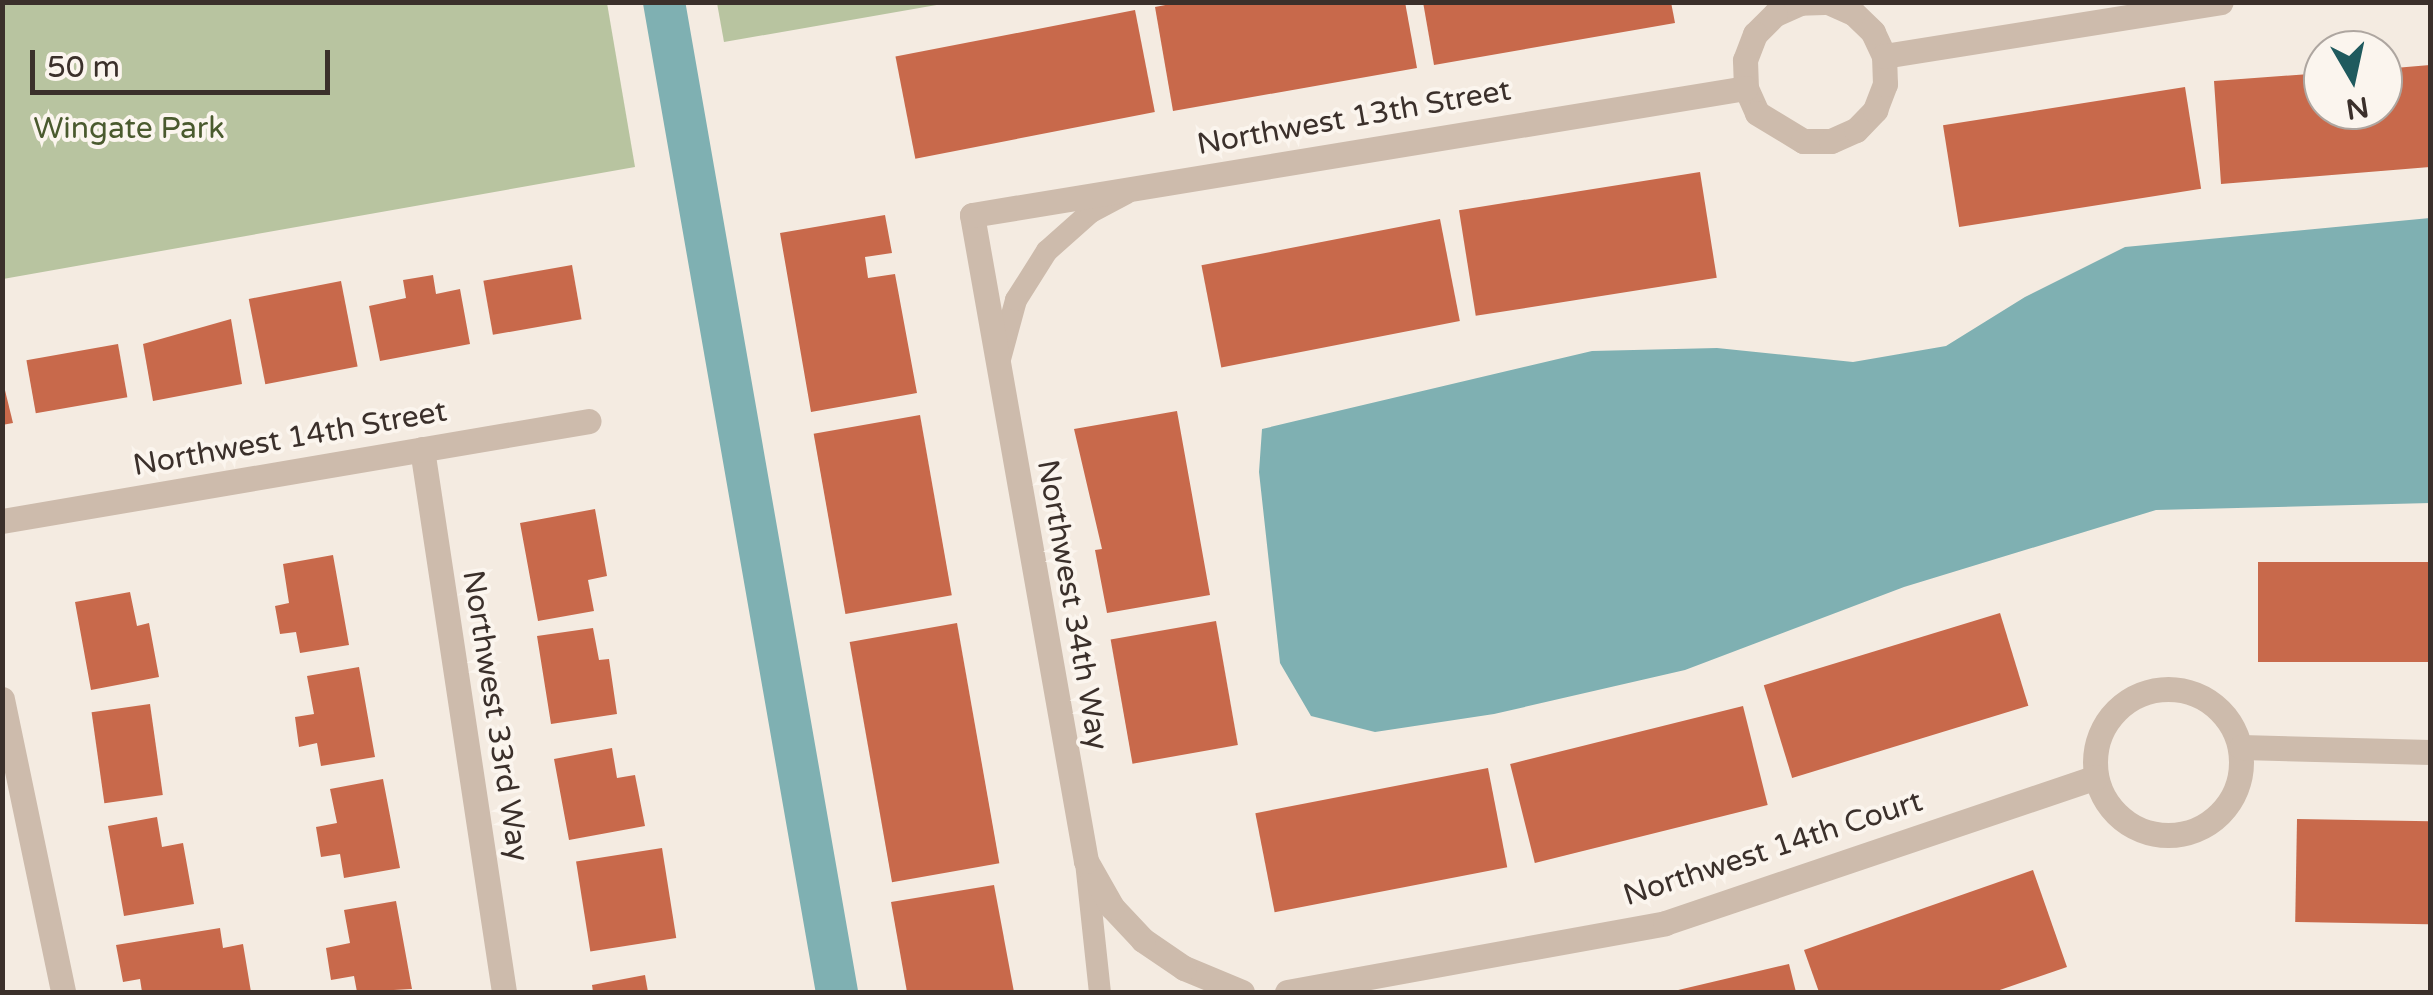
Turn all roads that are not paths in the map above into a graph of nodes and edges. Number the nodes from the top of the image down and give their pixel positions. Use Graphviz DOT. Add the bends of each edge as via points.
graph roads {
  1 [pos="1826,2"];
  2 [pos="2221,2"];
  3 [pos="1884,56"];
  4 [pos="1746,88"];
  5 [pos="1143,186"];
  6 [pos="972,215"];
  7 [pos="998,386"];
  8 [pos="588,420"];
  9 [pos="422,449"];
  10 [pos="2,521"];
  11 [pos="2,699"];
  12 [pos="2241,747"];
  13 [pos="2430,752"];
  14 [pos="2096,777"];
  15 [pos="1086,860"];
  16 [pos="64,992"];
  17 [pos="504,992"];
  18 [pos="1100,992"];
  19 [pos="1242,992"];
  20 [pos="1287,992"];
  1 -- 3 [label="street" via="1854,12 1874,32"];
  1 -- 4 [label="street" via="1774,14 1755,34 1745,60"];
  2 -- 3 [label="street"];
  3 -- 4 [label="street" via="1885,84 1875,110 1856,130 1830,141 1802,141 1777,131 1757,113"];
  4 -- 5 [label="street, Northwest 13th Street"];
  5 -- 6 [label="street, Northwest 13th Street"];
  5 -- 7 [label="lane" via="1067,230 1029,274 1006,328"];
  6 -- 7 [label="street, Northwest 34th Way"];
  7 -- 15 [label="street, Northwest 34th Way"];
  8 -- 9 [label="street, Northwest 14th Street"];
  9 -- 10 [label="street, Northwest 14th Street"];
  9 -- 17 [label="street, Northwest 33rd Way"];
  11 -- 16 [label="street"];
  12 -- 13 [label="street"];
  12 -- 14 [label="street" via="2241,775 2230,802 2210,823 2183,834 2154,834 2127,823 2107,803"];
  12 -- 14 [label="street" via="2230,720 2210,700 2154,689 2127,700 2106,721 2095,748"];
  14 -- 20 [label="street, Northwest 14th Court" via="1665,923"];
  15 -- 18 [label="lane"];
  15 -- 19 [label="street, Northwest 34th Way" via="1112,907 1142,940 1184,968"];
}
